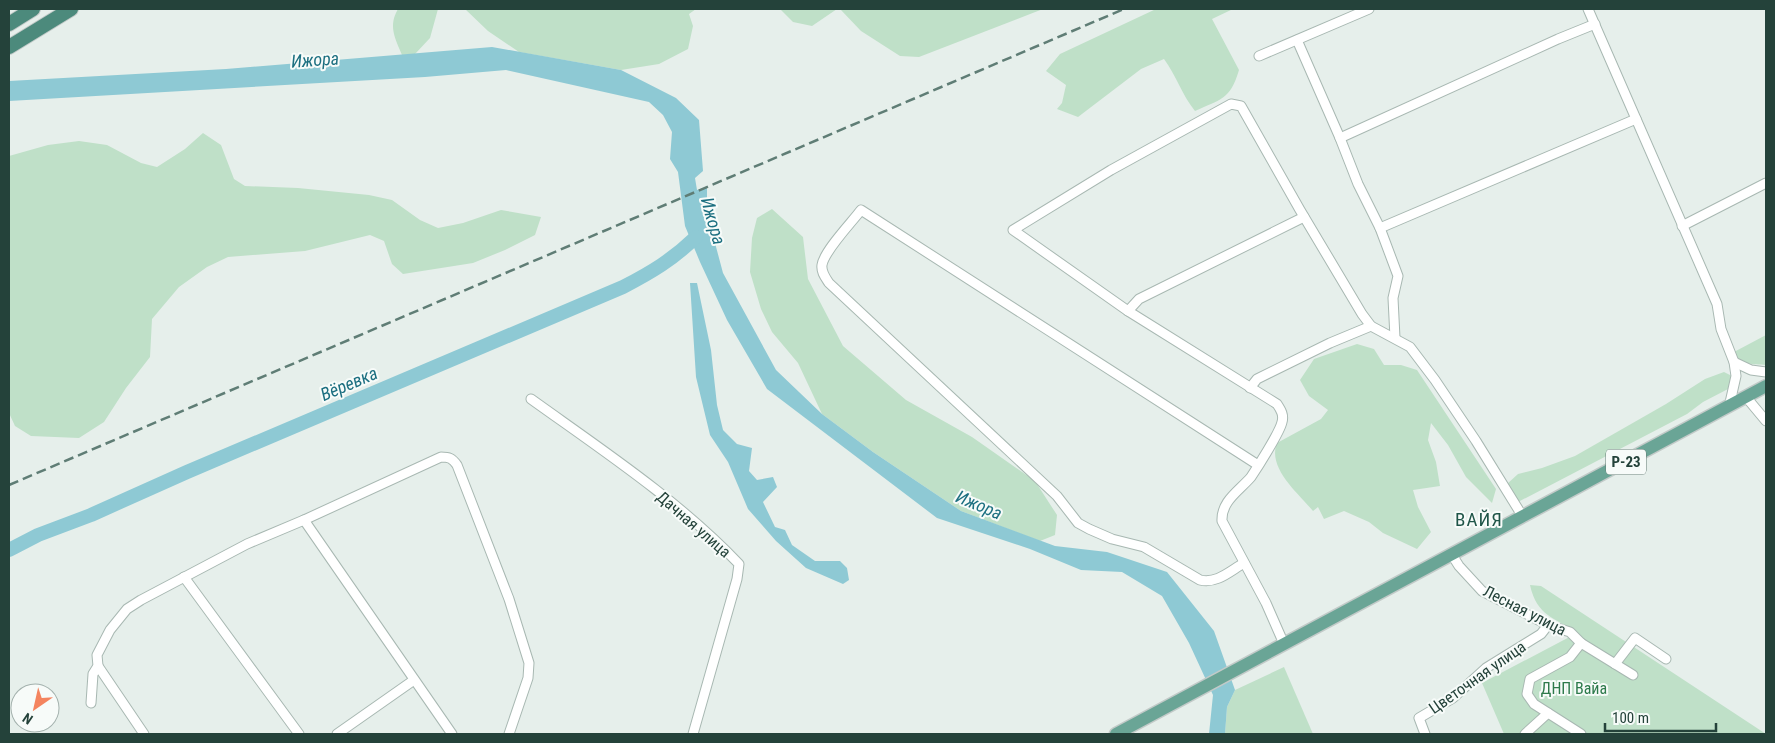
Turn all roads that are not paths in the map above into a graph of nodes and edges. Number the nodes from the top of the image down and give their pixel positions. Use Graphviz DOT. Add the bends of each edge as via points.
graph roads {
  1 [pos="33,9"];
  2 [pos="71,9"];
  3 [pos="1369,9"];
  4 [pos="1588,9"];
  5 [pos="9,24"];
  6 [pos="1594,24"];
  7 [pos="1297,40"];
  8 [pos="9,47"];
  9 [pos="1259,56"];
  10 [pos="1636,119"];
  11 [pos="1340,138"];
  12 [pos="1766,183"];
  13 [pos="1304,217"];
  14 [pos="1682,226"];
  15 [pos="1380,228"];
  16 [pos="1128,311"];
  17 [pos="1370,326"];
  18 [pos="1395,338"];
  19 [pos="1734,362"];
  20 [pos="1766,372"];
  21 [pos="1766,386"];
  22 [pos="1250,388"];
  23 [pos="1746,397"];
  24 [pos="531,399"];
  25 [pos="1729,406"];
  26 [pos="1766,421"];
  27 [pos="1258,465"];
  28 [pos="1523,517"];
  29 [pos="304,520"];
  30 [pos="1452,555"];
  31 [pos="1244,563"];
  32 [pos="184,577"];
  33 [pos="1548,625"];
  34 [pos="1581,642"];
  35 [pos="1284,644"];
  36 [pos="1666,659"];
  37 [pos="1615,664"];
  38 [pos="98,666"];
  39 [pos="1632,676"];
  40 [pos="414,680"];
  41 [pos="90,704"];
  42 [pos="1548,713"];
  43 [pos="144,734"];
  44 [pos="299,734"];
  45 [pos="336,734"];
  46 [pos="452,734"];
  47 [pos="509,734"];
  48 [pos="693,734"];
  49 [pos="1116,734"];
  50 [pos="1425,734"];
  51 [pos="1525,734"];
  52 [pos="1581,734"];
  1 -- 5 [label="highway"];
  2 -- 8 [label="highway"];
  3 -- 7 [label="street"];
  4 -- 6 [label="street"];
  6 -- 10 [label="street"];
  6 -- 11 [label="street"];
  7 -- 9 [label="street"];
  7 -- 11 [label="street"];
  10 -- 14 [label="street"];
  10 -- 15 [label="street"];
  11 -- 15 [label="street"];
  12 -- 14 [label="street"];
  13 -- 16 [label="street" via="1139,300"];
  13 -- 16 [label="street" via="1241,106 1231,104 1111,170 1013,230"];
  13 -- 17 [label="street"];
  14 -- 19 [label="street" via="1717,304 1721,329"];
  15 -- 18 [label="street" via="1398,276 1393,298"];
  16 -- 22 [label="street"];
  17 -- 18 [label="street"];
  17 -- 22 [label="street" via="1257,379"];
  18 -- 28 [label="street" via="1410,346 1435,380"];
  19 -- 20 [label="street" via="1751,370"];
  19 -- 25 [label="street" via="1736,376"];
  21 -- 23 [label="main road, Р-23"];
  22 -- 27 [label="street" via="1277,404 1282,412 1282,422"];
  23 -- 25 [label="main road, Р-23"];
  23 -- 26 [label="street"];
  24 -- 48 [label="street, Дачная улица" via="618,461 692,520 739,564"];
  25 -- 28 [label="main road, Р-23"];
  27 -- 31 [label="street" via="1251,477 1226,502 1222,512 1222,521"];
  27 -- 31 [label="street" via="861,210 826,254 823,274 829,283 1050,489 1078,523 1112,539 1144,547 1200,580 1216,580"];
  28 -- 30 [label="main road, Р-23"];
  29 -- 32 [label="street" via="247,544"];
  29 -- 40 [label="street"];
  29 -- 47 [label="street" via="441,457 452,459 509,600 530,663"];
  30 -- 33 [label="street, Лесная улица" via="1482,591"];
  30 -- 35 [label="main road, Р-23"];
  31 -- 35 [label="street"];
  32 -- 38 [label="street" via="127,609 110,630 97,655"];
  32 -- 44 [label="street"];
  33 -- 34 [label="street, Лесная улица" via="1570,632"];
  33 -- 50 [label="street, Цветочная улица" via="1540,634 1486,668 1453,698 1419,718"];
  34 -- 37 [label="street"];
  34 -- 42 [label="street, Лесная улица" via="1570,657 1530,679 1527,694 1534,704"];
  35 -- 49 [label="main road, Р-23"];
  36 -- 37 [label="street" via="1635,638"];
  37 -- 39 [label="street"];
  38 -- 41 [label="street" via="93,674"];
  38 -- 43 [label="street"];
  40 -- 45 [label="street"];
  40 -- 46 [label="street"];
  42 -- 51 [label="street"];
  42 -- 52 [label="street, Лесная улица"];
}
